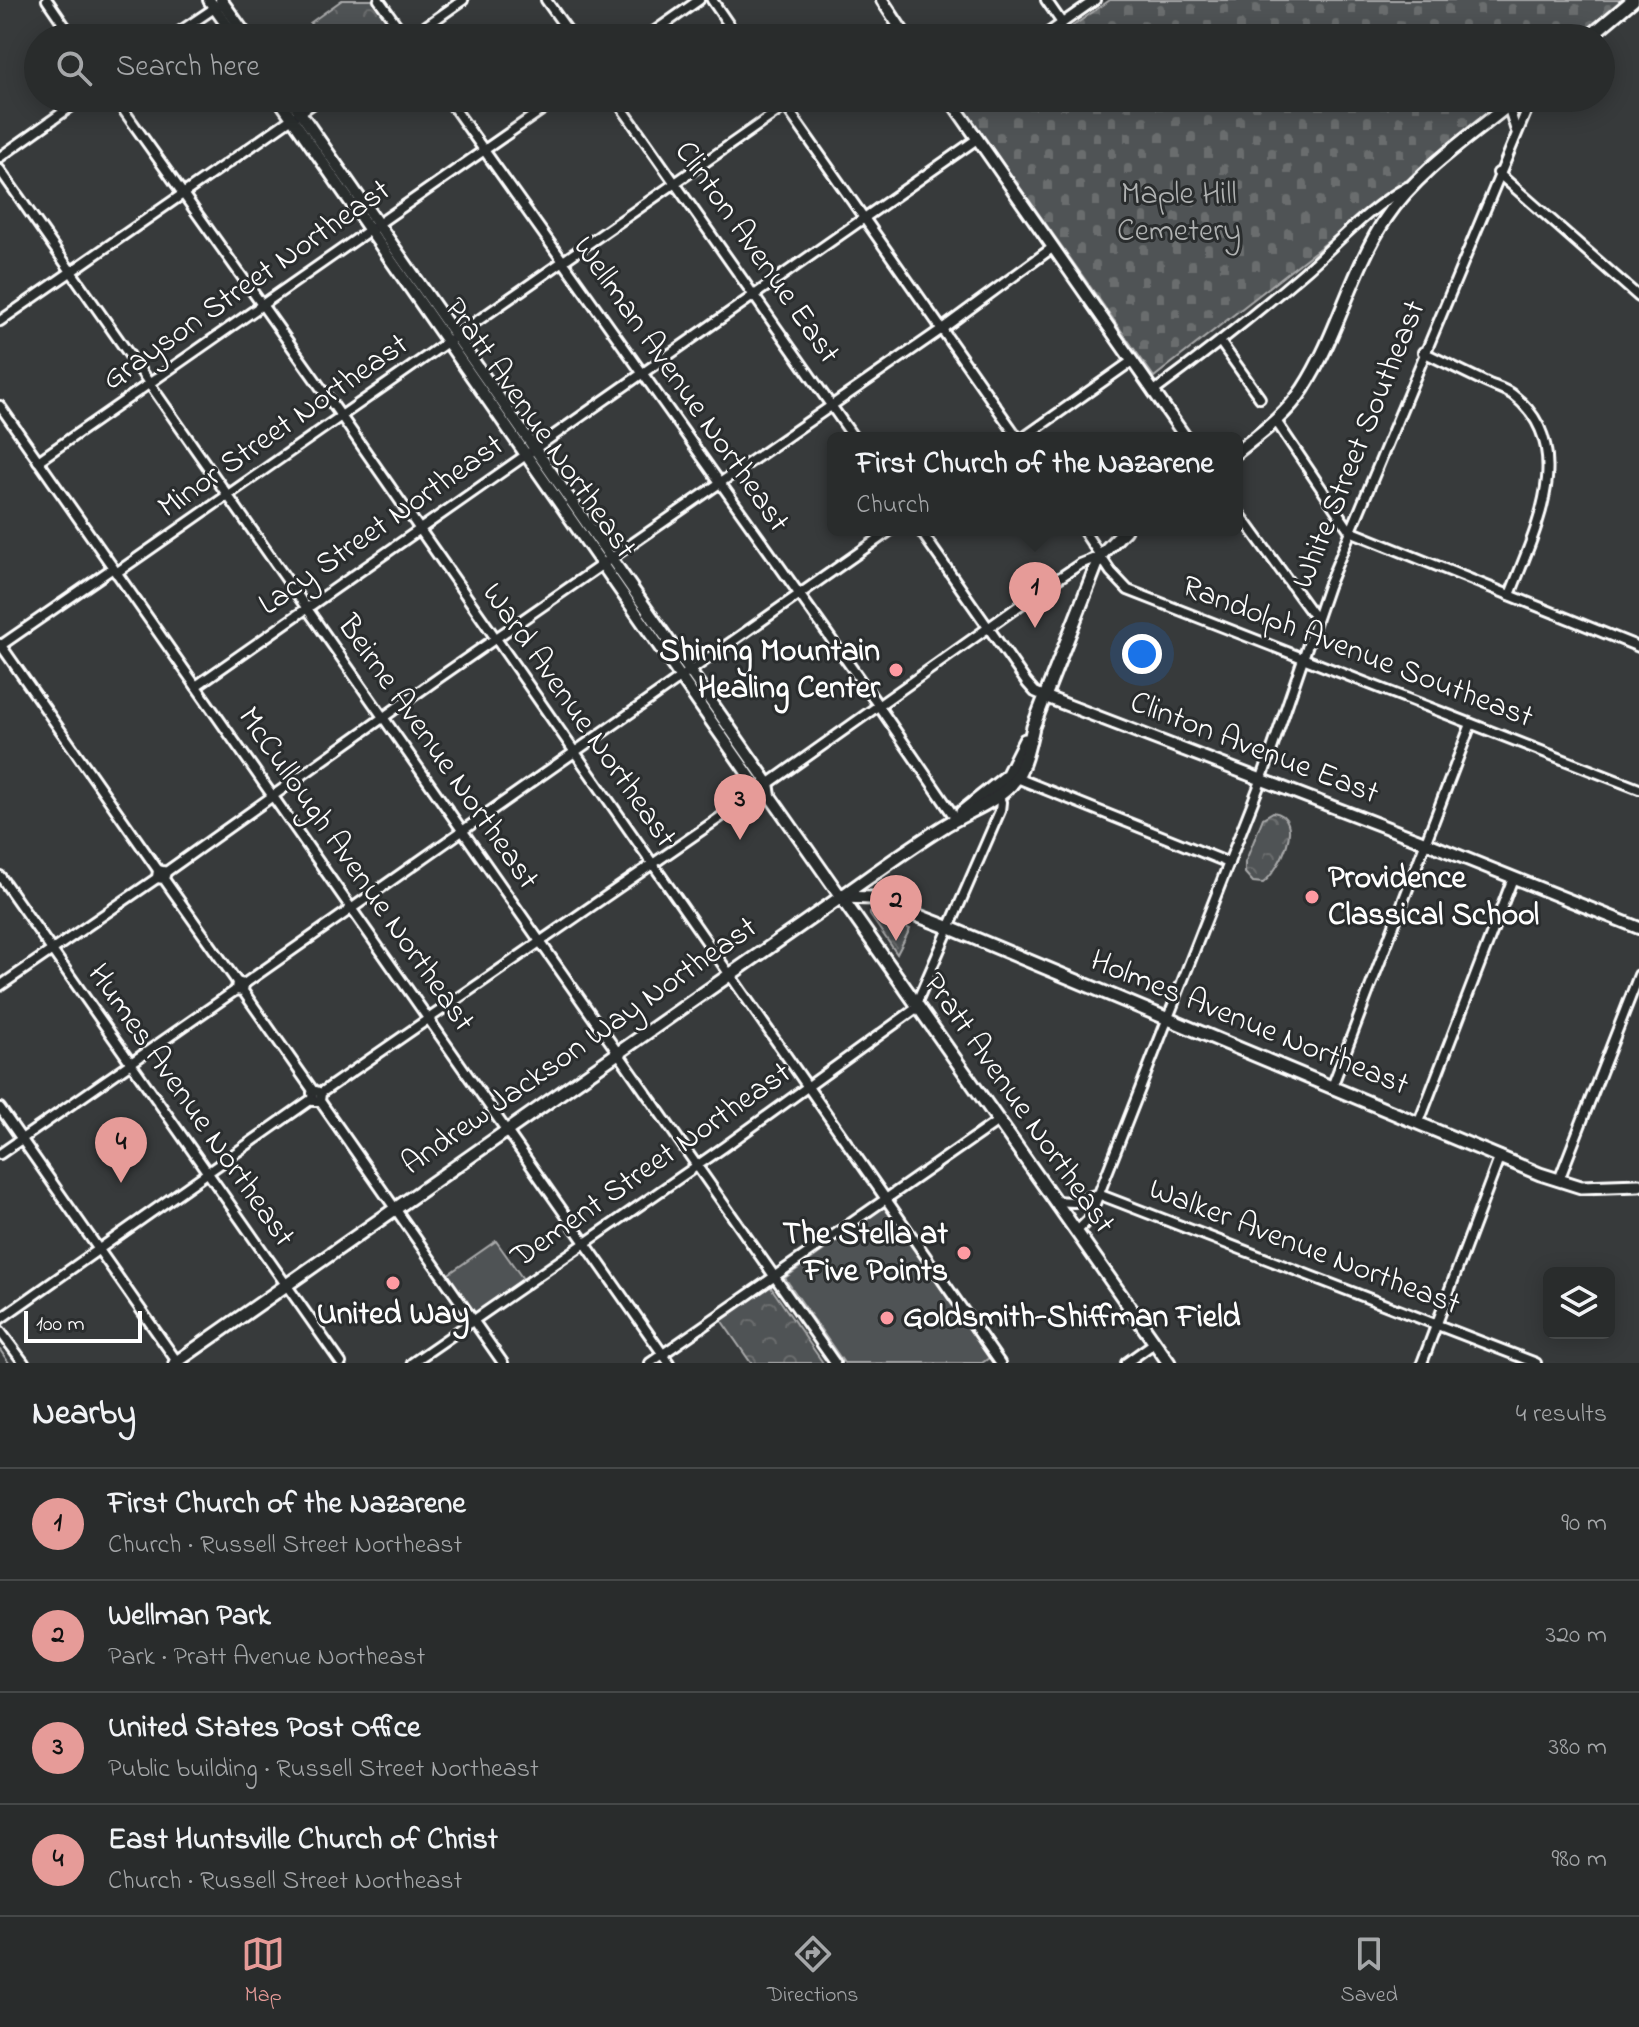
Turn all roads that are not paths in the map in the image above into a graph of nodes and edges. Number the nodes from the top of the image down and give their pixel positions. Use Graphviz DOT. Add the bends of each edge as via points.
graph roads {
  1 [pos="47,0"];
  2 [pos="379,0"];
  3 [pos="463,0"];
  4 [pos="546,0"];
  5 [pos="699,0"];
  6 [pos="712,0"];
  7 [pos="882,0"];
  8 [pos="1046,0"];
  9 [pos="1095,0"];
  10 [pos="1633,0"];
  11 [pos="219,2"];
  12 [pos="1062,23"];
  13 [pos="63,24"];
  14 [pos="189,24"];
  15 [pos="229,24"];
  16 [pos="237,24"];
  17 [pos="397,24"];
  18 [pos="428,24"];
  19 [pos="563,24"];
  20 [pos="665,24"];
  21 [pos="728,24"];
  22 [pos="898,24"];
  23 [pos="1605,24"];
  24 [pos="63,112"];
  25 [pos="125,112"];
  26 [pos="293,112"];
  27 [pos="295,112"];
  28 [pos="300,112"];
  29 [pos="457,112"];
  30 [pos="539,112"];
  31 [pos="625,112"];
  32 [pos="770,112"];
  33 [pos="790,112"];
  34 [pos="960,112"];
  35 [pos="1500,112"];
  36 [pos="1513,112"];
  37 [pos="1526,112"];
  38 [pos="296,115"];
  39 [pos="1516,131"];
  40 [pos="977,139"];
  41 [pos="484,150"];
  42 [pos="0,157"];
  43 [pos="0,170"];
  44 [pos="1498,173"];
  45 [pos="1419,181"];
  46 [pos="676,183"];
  47 [pos="184,195"];
  48 [pos="863,218"];
  49 [pos="375,228"];
  50 [pos="1052,248"];
  51 [pos="564,261"];
  52 [pos="71,272"];
  53 [pos="753,295"];
  54 [pos="1639,297"];
  55 [pos="263,306"];
  56 [pos="0,321"];
  57 [pos="942,329"];
  58 [pos="452,340"];
  59 [pos="1221,343"];
  60 [pos="1423,352"];
  61 [pos="1132,361"];
  62 [pos="642,372"];
  63 [pos="150,384"];
  64 [pos="1153,392"];
  65 [pos="1260,398"];
  66 [pos="0,406"];
  67 [pos="831,406"];
  68 [pos="341,416"];
  69 [pos="1276,421"];
  70 [pos="850,432"];
  71 [pos="1016,432"];
  72 [pos="1029,432"];
  73 [pos="1182,432"];
  74 [pos="1243,447"];
  75 [pos="530,451"];
  76 [pos="38,461"];
  77 [pos="721,483"];
  78 [pos="228,495"];
  79 [pos="1243,518"];
  80 [pos="419,530"];
  81 [pos="1350,531"];
  82 [pos="883,536"];
  83 [pos="924,536"];
  84 [pos="1087,536"];
  85 [pos="1119,536"];
  86 [pos="1100,556"];
  87 [pos="607,562"];
  88 [pos="114,570"];
  89 [pos="1510,595"];
  90 [pos="799,596"];
  91 [pos="306,608"];
  92 [pos="1316,619"];
  93 [pos="988,628"];
  94 [pos="495,640"];
  95 [pos="0,645"];
  96 [pos="1639,647"];
  97 [pos="1303,658"];
  98 [pos="686,674"];
  99 [pos="196,686"];
  100 [pos="1046,697"];
  101 [pos="878,705"];
  102 [pos="384,718"];
  103 [pos="1471,724"];
  104 [pos="1033,727"];
  105 [pos="574,753"];
  106 [pos="1017,778"];
  107 [pos="1261,781"];
  108 [pos="763,786"];
  109 [pos="1639,789"];
  110 [pos="997,795"];
  111 [pos="274,796"];
  112 [pos="956,819"];
  113 [pos="462,830"];
  114 [pos="1427,843"];
  115 [pos="652,863"];
  116 [pos="1229,863"];
  117 [pos="161,875"];
  118 [pos="0,876"];
  119 [pos="1513,878"];
  120 [pos="841,897"];
  121 [pos="352,907"];
  122 [pos="950,928"];
  123 [pos="1639,928"];
  124 [pos="540,942"];
  125 [pos="52,950"];
  126 [pos="730,974"];
  127 [pos="1639,975"];
  128 [pos="0,986"];
  129 [pos="240,986"];
  130 [pos="917,1005"];
  131 [pos="429,1018"];
  132 [pos="1167,1018"];
  133 [pos="618,1053"];
  134 [pos="131,1063"];
  135 [pos="809,1086"];
  136 [pos="1332,1087"];
  137 [pos="316,1096"];
  138 [pos="0,1108"];
  139 [pos="998,1121"];
  140 [pos="1419,1122"];
  141 [pos="508,1130"];
  142 [pos="21,1139"];
  143 [pos="0,1154"];
  144 [pos="1500,1156"];
  145 [pos="697,1165"];
  146 [pos="207,1173"];
  147 [pos="1559,1180"];
  148 [pos="1639,1185"];
  149 [pos="1098,1194"];
  150 [pos="886,1198"];
  151 [pos="1054,1201"];
  152 [pos="395,1209"];
  153 [pos="1076,1232"];
  154 [pos="586,1242"];
  155 [pos="99,1249"];
  156 [pos="774,1276"];
  157 [pos="286,1285"];
  158 [pos="0,1319"];
  159 [pos="473,1320"];
  160 [pos="1436,1324"];
  161 [pos="0,1331"];
  162 [pos="1154,1343"];
  163 [pos="663,1354"];
  164 [pos="24,1363"];
  165 [pos="177,1363"];
  166 [pos="341,1363"];
  167 [pos="412,1363"];
  168 [pos="503,1363"];
  169 [pos="650,1363"];
  170 [pos="669,1363"];
  171 [pos="835,1363"];
  172 [pos="1000,1363"];
  173 [pos="1126,1363"];
  174 [pos="1169,1363"];
  175 [pos="1422,1363"];
  176 [pos="1536,1363"];
  1 -- 13 [label="street"];
  2 -- 17 [label="street"];
  3 -- 18 [label="street"];
  4 -- 19 [label="street"];
  5 -- 20 [label="street"];
  6 -- 21 [label="street"];
  7 -- 22 [label="street"];
  8 -- 12 [label="street"];
  9 -- 12 [label="street"];
  10 -- 23 [label="main road"];
  11 -- 14 [label="street"];
  11 -- 15 [label="street"];
  11 -- 16 [label="street"];
  24 -- 42 [label="street"];
  25 -- 47 [label="street, Ward Avenue Northeast"];
  26 -- 38 [label="street, Pratt Avenue Northeast"];
  27 -- 38 [label="street, Pratt Avenue Northeast"];
  28 -- 38 [label="street"];
  29 -- 41 [label="street, Wellman Avenue Northeast"];
  30 -- 41 [label="street, Grayson Street Northeast"];
  31 -- 46 [label="street, Clinton Avenue East"];
  32 -- 46 [label="street, Minor Street Northeast"];
  33 -- 48 [label="street"];
  34 -- 40 [label="street"];
  35 -- 45 [label="main road"];
  36 -- 39 [label="street"];
  37 -- 39 [label="street, White Street Southeast"];
  38 -- 47 [label="street"];
  38 -- 49 [label="street, Pratt Avenue Northeast"];
  39 -- 44 [label="street, White Street Southeast"];
  40 -- 48 [label="street, Lacy Street Northeast"];
  40 -- 50 [label="street"];
  41 -- 49 [label="street, Grayson Street Northeast"];
  41 -- 51 [label="street, Wellman Avenue Northeast"];
  43 -- 52 [label="street, Beirne Avenue Northeast"];
  44 -- 54 [label="street"];
  44 -- 60 [label="street, White Street Southeast"];
  45 -- 59 [label="street" via="1393,195 1329,247"];
  45 -- 69 [label="main road" via="1400,199 1370,246 1323,354 1302,391"];
  46 -- 51 [label="street, Minor Street Northeast"];
  46 -- 53 [label="street, Clinton Avenue East"];
  47 -- 52 [label="street"];
  47 -- 55 [label="street, Ward Avenue Northeast"];
  48 -- 53 [label="street, Lacy Street Northeast"];
  48 -- 57 [label="street"];
  49 -- 55 [label="street, Grayson Street Northeast"];
  49 -- 58 [label="street, Pratt Avenue Northeast"];
  50 -- 57 [label="street"];
  50 -- 61 [label="street"];
  51 -- 58 [label="street, Minor Street Northeast"];
  51 -- 62 [label="street, Wellman Avenue Northeast"];
  52 -- 56 [label="street"];
  52 -- 63 [label="street, Beirne Avenue Northeast"];
  53 -- 62 [label="street, Lacy Street Northeast"];
  53 -- 67 [label="street, Clinton Avenue East"];
  55 -- 63 [label="street, Grayson Street Northeast"];
  55 -- 68 [label="street, Ward Avenue Northeast"];
  57 -- 67 [label="street"];
  57 -- 71 [label="street"];
  58 -- 68 [label="street, Minor Street Northeast"];
  58 -- 75 [label="street, Pratt Avenue Northeast"];
  59 -- 64 [label="street"];
  59 -- 65 [label="street"];
  60 -- 81 [label="street, White Street Southeast"];
  60 -- 89 [label="street" via="1512,395 1543,435 1548,484"];
  61 -- 64 [label="street"];
  61 -- 72 [label="street"];
  62 -- 75 [label="street, Lacy Street Northeast"];
  62 -- 77 [label="street, Wellman Avenue Northeast"];
  63 -- 76 [label="street, Grayson Street Northeast"];
  63 -- 78 [label="street, Beirne Avenue Northeast"];
  64 -- 73 [label="street"];
  66 -- 76 [label="street, McCullough Avenue Northeast"];
  67 -- 70 [label="street, Clinton Avenue East"];
  67 -- 77 [label="street"];
  68 -- 78 [label="street, Minor Street Northeast"];
  68 -- 80 [label="street, Ward Avenue Northeast"];
  69 -- 74 [label="main road"];
  69 -- 81 [label="street"];
  75 -- 80 [label="street, Lacy Street Northeast"];
  75 -- 87 [label="street, Pratt Avenue Northeast"];
  76 -- 88 [label="street, McCullough Avenue Northeast"];
  77 -- 87 [label="street"];
  77 -- 90 [label="street, Wellman Avenue Northeast"];
  78 -- 88 [label="street, Minor Street Northeast"];
  78 -- 91 [label="street, Beirne Avenue Northeast"];
  79 -- 92 [label="street"];
  80 -- 91 [label="street, Lacy Street Northeast"];
  80 -- 94 [label="street, Ward Avenue Northeast"];
  81 -- 89 [label="street"];
  81 -- 92 [label="street, White Street Southeast"];
  82 -- 90 [label="street"];
  83 -- 93 [label="street, Clinton Avenue East"];
  84 -- 86 [label="street, Randolph Avenue Southeast"];
  85 -- 86 [label="main road"];
  86 -- 93 [label="street" via="1080,564"];
  86 -- 97 [label="street, Randolph Avenue Southeast" via="1128,590"];
  86 -- 100 [label="main road"];
  87 -- 94 [label="street"];
  87 -- 98 [label="street, Pratt Avenue Northeast"];
  88 -- 95 [label="street, Minor Street Northeast"];
  88 -- 99 [label="street, McCullough Avenue Northeast"];
  89 -- 96 [label="street"];
  90 -- 98 [label="street"];
  90 -- 101 [label="street, Wellman Avenue Northeast"];
  91 -- 99 [label="street, Lacy Street Northeast"];
  91 -- 102 [label="street, Beirne Avenue Northeast"];
  92 -- 97 [label="street, White Street Southeast"];
  93 -- 100 [label="street, Clinton Avenue East" via="1027,683"];
  93 -- 101 [label="street"];
  94 -- 102 [label="street"];
  94 -- 105 [label="street, Ward Avenue Northeast"];
  95 -- 117 [label="street"];
  97 -- 103 [label="street, Randolph Avenue Southeast"];
  97 -- 107 [label="street, White Street Southeast"];
  98 -- 105 [label="street"];
  98 -- 108 [label="street, Pratt Avenue Northeast"];
  99 -- 111 [label="street, McCullough Avenue Northeast"];
  100 -- 104 [label="main road"];
  100 -- 107 [label="street, Clinton Avenue East"];
  101 -- 108 [label="street"];
  101 -- 112 [label="street, Wellman Avenue Northeast"];
  102 -- 111 [label="street"];
  102 -- 113 [label="street, Beirne Avenue Northeast"];
  103 -- 109 [label="street, Randolph Avenue Southeast"];
  103 -- 114 [label="street"];
  104 -- 106 [label="main road"];
  104 -- 112 [label="main road" via="1007,776"];
  105 -- 113 [label="street"];
  105 -- 115 [label="street, Ward Avenue Northeast"];
  106 -- 110 [label="main road, Andrew Jackson Way Northeast"];
  106 -- 116 [label="street"];
  107 -- 114 [label="street, Clinton Avenue East"];
  107 -- 116 [label="street, White Street Southeast"];
  108 -- 115 [label="street"];
  108 -- 120 [label="street, Pratt Avenue Northeast"];
  110 -- 112 [label="main road, Andrew Jackson Way Northeast"];
  110 -- 122 [label="street, Dement Street Northeast" via="1000,811"];
  111 -- 117 [label="street"];
  111 -- 121 [label="street, McCullough Avenue Northeast"];
  112 -- 120 [label="main road, Andrew Jackson Way Northeast"];
  113 -- 121 [label="street"];
  113 -- 124 [label="street, Beirne Avenue Northeast"];
  114 -- 119 [label="street, Clinton Avenue East"];
  114 -- 136 [label="street"];
  115 -- 124 [label="street"];
  115 -- 126 [label="street, Ward Avenue Northeast"];
  116 -- 132 [label="street, White Street Southeast"];
  117 -- 125 [label="street"];
  117 -- 129 [label="street"];
  118 -- 125 [label="street, Humes Avenue Northeast"];
  119 -- 123 [label="street, Clinton Avenue East"];
  119 -- 140 [label="street"];
  120 -- 122 [label="main road, Holmes Avenue Northeast" via="872,898"];
  120 -- 126 [label="main road, Andrew Jackson Way Northeast"];
  120 -- 130 [label="main road, Pratt Avenue Northeast"];
  121 -- 129 [label="street"];
  121 -- 131 [label="street, McCullough Avenue Northeast"];
  122 -- 130 [label="street, Dement Street Northeast"];
  122 -- 132 [label="main road, Holmes Avenue Northeast"];
  124 -- 131 [label="street"];
  124 -- 133 [label="street, Beirne Avenue Northeast"];
  125 -- 128 [label="street"];
  125 -- 134 [label="street, Humes Avenue Northeast"];
  126 -- 133 [label="main road, Andrew Jackson Way Northeast"];
  126 -- 135 [label="street, Ward Avenue Northeast"];
  127 -- 147 [label="street"];
  129 -- 134 [label="street"];
  129 -- 137 [label="street"];
  130 -- 135 [label="street, Dement Street Northeast"];
  130 -- 139 [label="main road, Pratt Avenue Northeast"];
  131 -- 137 [label="street"];
  131 -- 141 [label="street, McCullough Avenue Northeast"];
  132 -- 136 [label="main road, Holmes Avenue Northeast"];
  132 -- 149 [label="street, White Street Southeast"];
  133 -- 141 [label="main road, Andrew Jackson Way Northeast"];
  133 -- 145 [label="street, Beirne Avenue Northeast"];
  134 -- 142 [label="street"];
  134 -- 146 [label="street, Humes Avenue Northeast"];
  135 -- 145 [label="street, Dement Street Northeast"];
  135 -- 150 [label="street, Ward Avenue Northeast"];
  136 -- 140 [label="main road, Holmes Avenue Northeast"];
  137 -- 146 [label="street"];
  137 -- 152 [label="street"];
  138 -- 142 [label="street"];
  139 -- 150 [label="street"];
  139 -- 151 [label="main road, Pratt Avenue Northeast"];
  140 -- 144 [label="main road, Holmes Avenue Northeast"];
  141 -- 152 [label="main road, Andrew Jackson Way Northeast"];
  141 -- 154 [label="street, McCullough Avenue Northeast"];
  142 -- 143 [label="street"];
  142 -- 155 [label="street"];
  144 -- 147 [label="main road, Holmes Avenue Northeast"];
  144 -- 160 [label="street"];
  145 -- 154 [label="street, Dement Street Northeast"];
  145 -- 156 [label="street, Beirne Avenue Northeast"];
  146 -- 155 [label="street"];
  146 -- 157 [label="street, Humes Avenue Northeast"];
  147 -- 148 [label="main road, Holmes Avenue Northeast" via="1581,1187"];
  149 -- 151 [label="street, Walker Avenue Northeast" via="1074,1202"];
  149 -- 153 [label="street, White Street Southeast" via="1089,1219"];
  149 -- 160 [label="street, Walker Avenue Northeast"];
  150 -- 156 [label="street"];
  150 -- 172 [label="street, Ward Avenue Northeast"];
  151 -- 153 [label="main road, Pratt Avenue Northeast"];
  152 -- 157 [label="main road, Andrew Jackson Way Northeast"];
  152 -- 159 [label="street"];
  153 -- 162 [label="main road, Pratt Avenue Northeast"];
  154 -- 159 [label="street, Dement Street Northeast"];
  154 -- 163 [label="street, McCullough Avenue Northeast"];
  155 -- 158 [label="street"];
  155 -- 165 [label="street"];
  156 -- 163 [label="street"];
  156 -- 171 [label="street, Beirne Avenue Northeast"];
  157 -- 165 [label="main road, Andrew Jackson Way Northeast"];
  157 -- 166 [label="street, Humes Avenue Northeast"];
  159 -- 167 [label="street, Dement Street Northeast"];
  159 -- 168 [label="street"];
  160 -- 175 [label="street"];
  160 -- 176 [label="street, Walker Avenue Northeast"];
  161 -- 164 [label="street"];
  162 -- 173 [label="street"];
  162 -- 174 [label="main road, Pratt Avenue Northeast"];
  163 -- 169 [label="street"];
  163 -- 170 [label="street, McCullough Avenue Northeast"];
}
